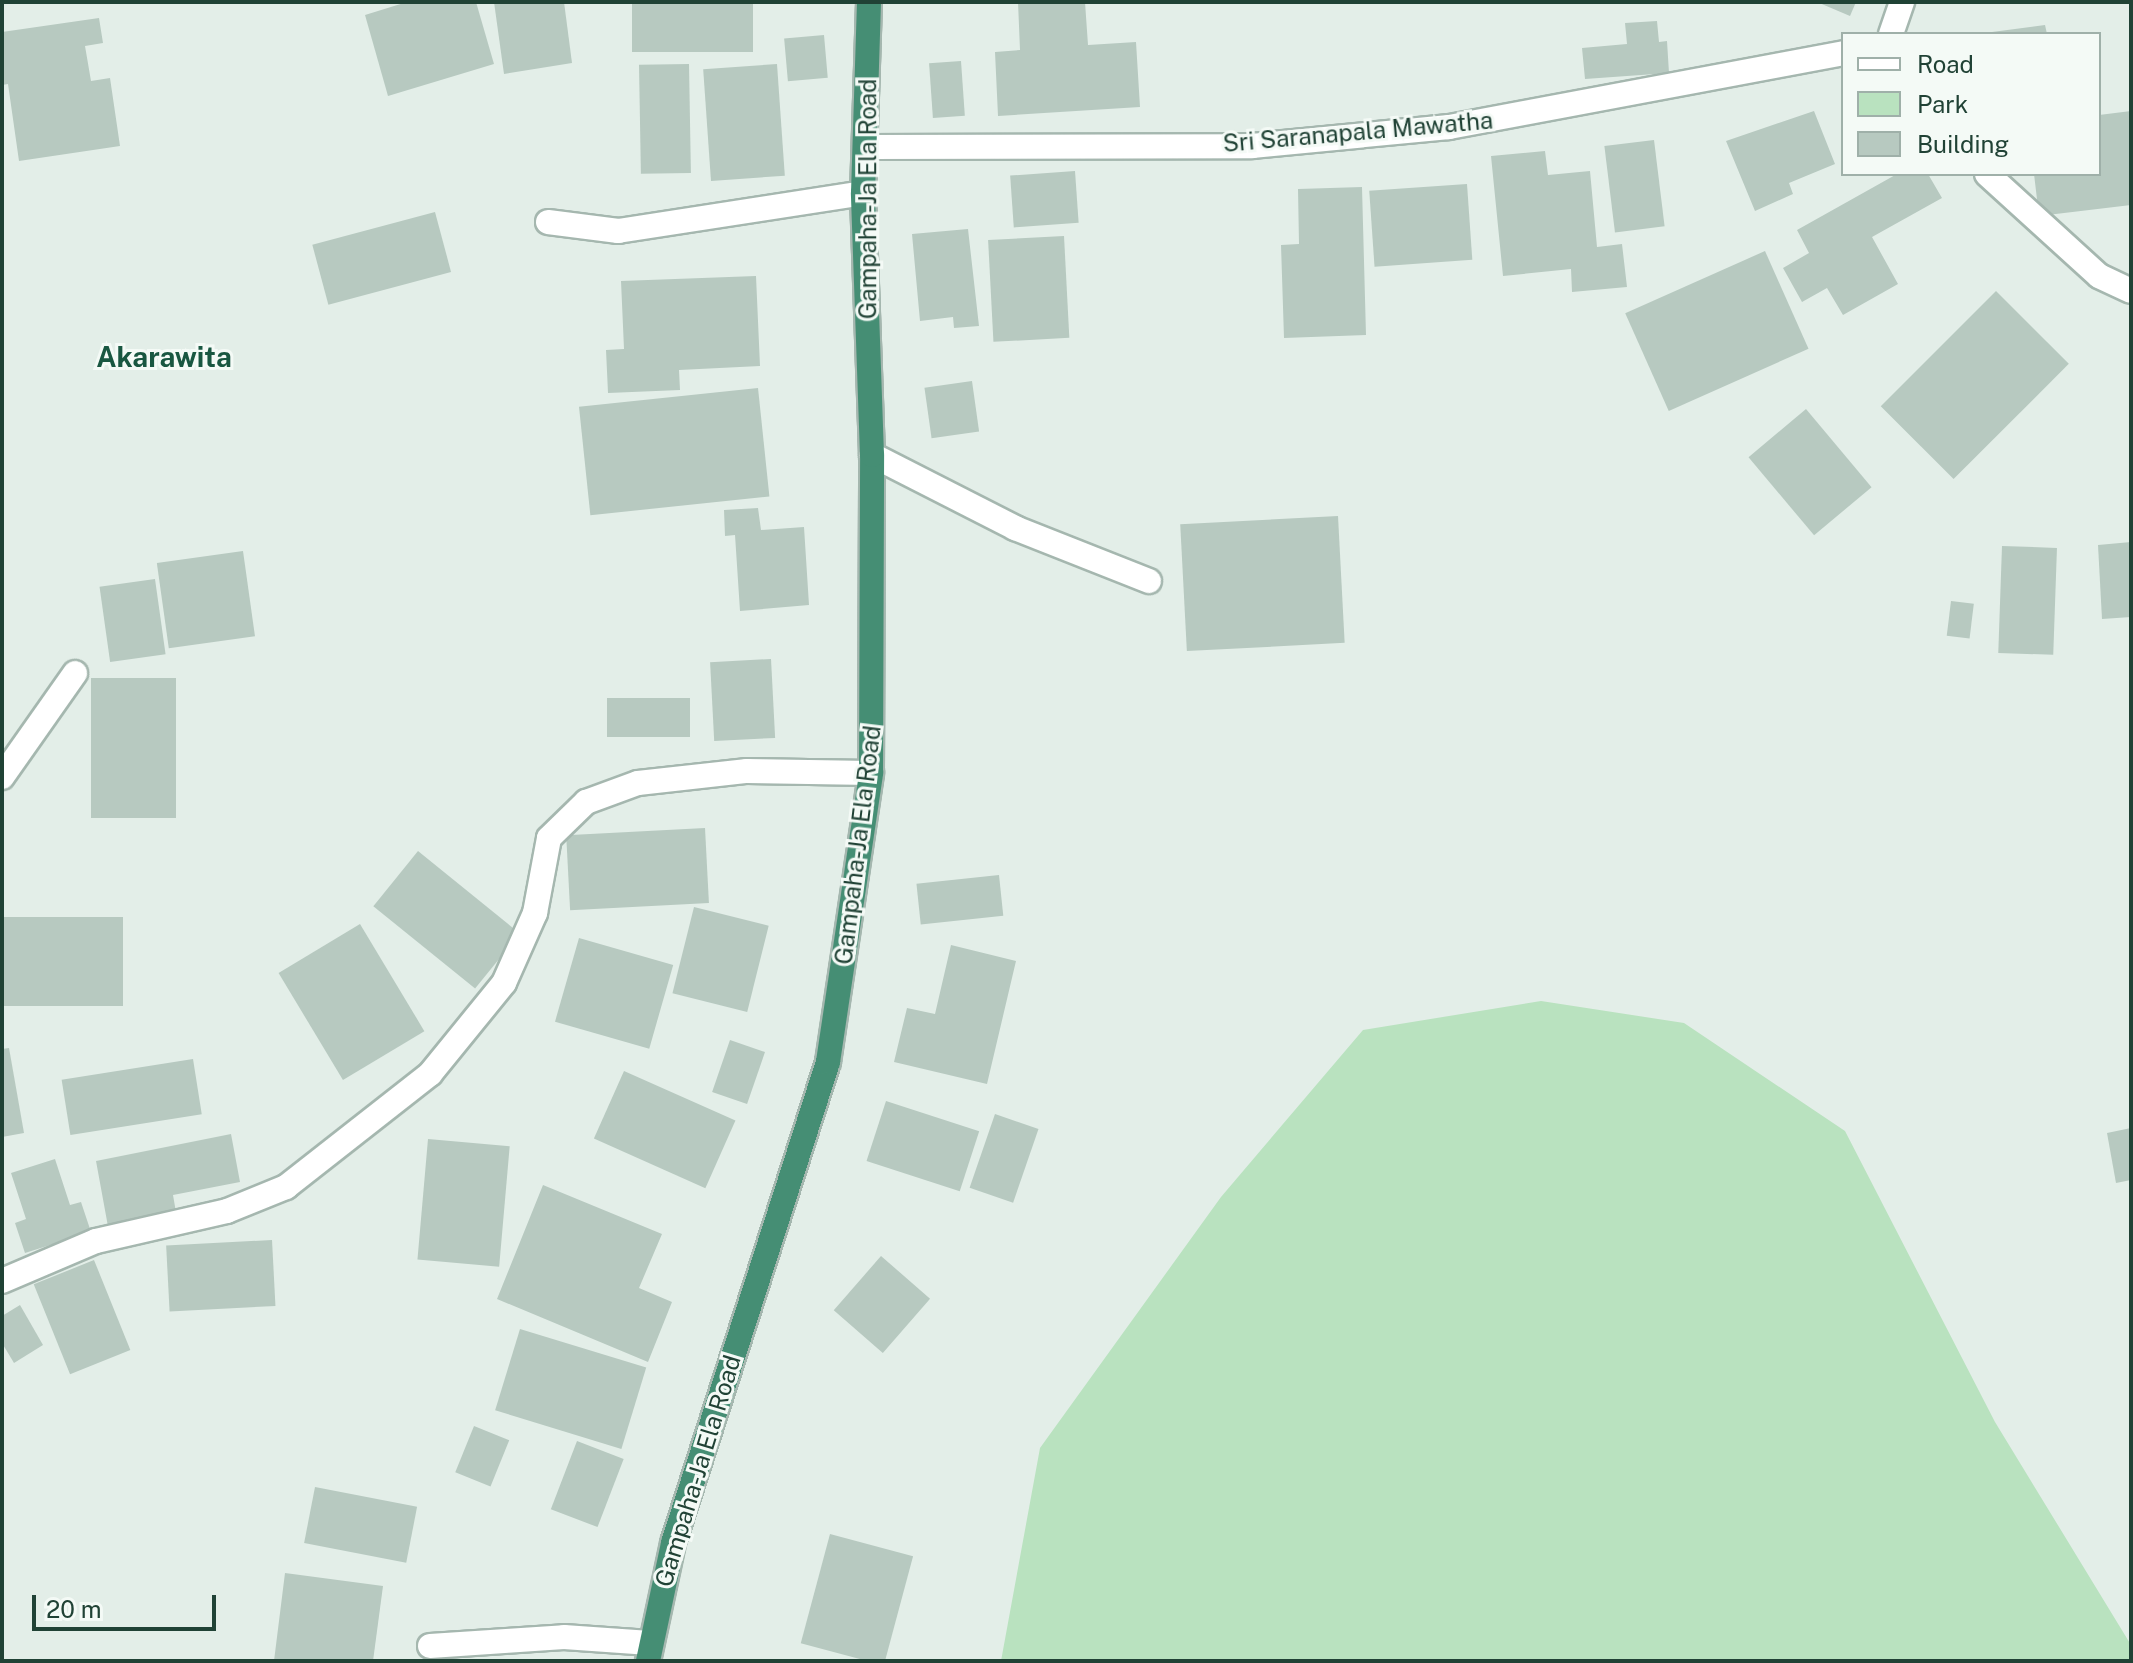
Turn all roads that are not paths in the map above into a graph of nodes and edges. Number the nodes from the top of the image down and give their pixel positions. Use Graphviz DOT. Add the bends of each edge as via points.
graph roads {
  1 [pos="869,2"];
  2 [pos="1902,2"];
  3 [pos="1892,32"];
  4 [pos="1841,53"];
  5 [pos="866,147"];
  6 [pos="1989,176"];
  7 [pos="863,193"];
  8 [pos="548,222"];
  9 [pos="2131,291"];
  10 [pos="872,455"];
  11 [pos="1149,581"];
  12 [pos="75,673"];
  13 [pos="871,773"];
  14 [pos="2,777"];
  15 [pos="2,1281"];
  16 [pos="430,1646"];
  17 [pos="649,1652"];
  1 -- 5 [label="highway, Gampaha-Ja Ela Road"];
  2 -- 3 [label="street"];
  4 -- 5 [label="street, Sri Saranapala Mawatha" via="1614,100 1433,129 1252,146"];
  5 -- 7 [label="highway, Gampaha-Ja Ela Road"];
  6 -- 9 [label="street" via="2099,276"];
  7 -- 8 [label="street" via="618,231"];
  7 -- 10 [label="highway, Gampaha-Ja Ela Road"];
  10 -- 11 [label="street" via="1015,528"];
  10 -- 13 [label="highway, Gampaha-Ja Ela Road"];
  12 -- 14 [label="street"];
  13 -- 15 [label="street" via="747,771 638,783 586,802 549,838 535,913 504,983 430,1074 286,1187 227,1211 96,1241"];
  13 -- 17 [label="highway, Gampaha-Ja Ela Road" via="828,1062 673,1543"];
  16 -- 17 [label="street" via="564,1637"];
}
